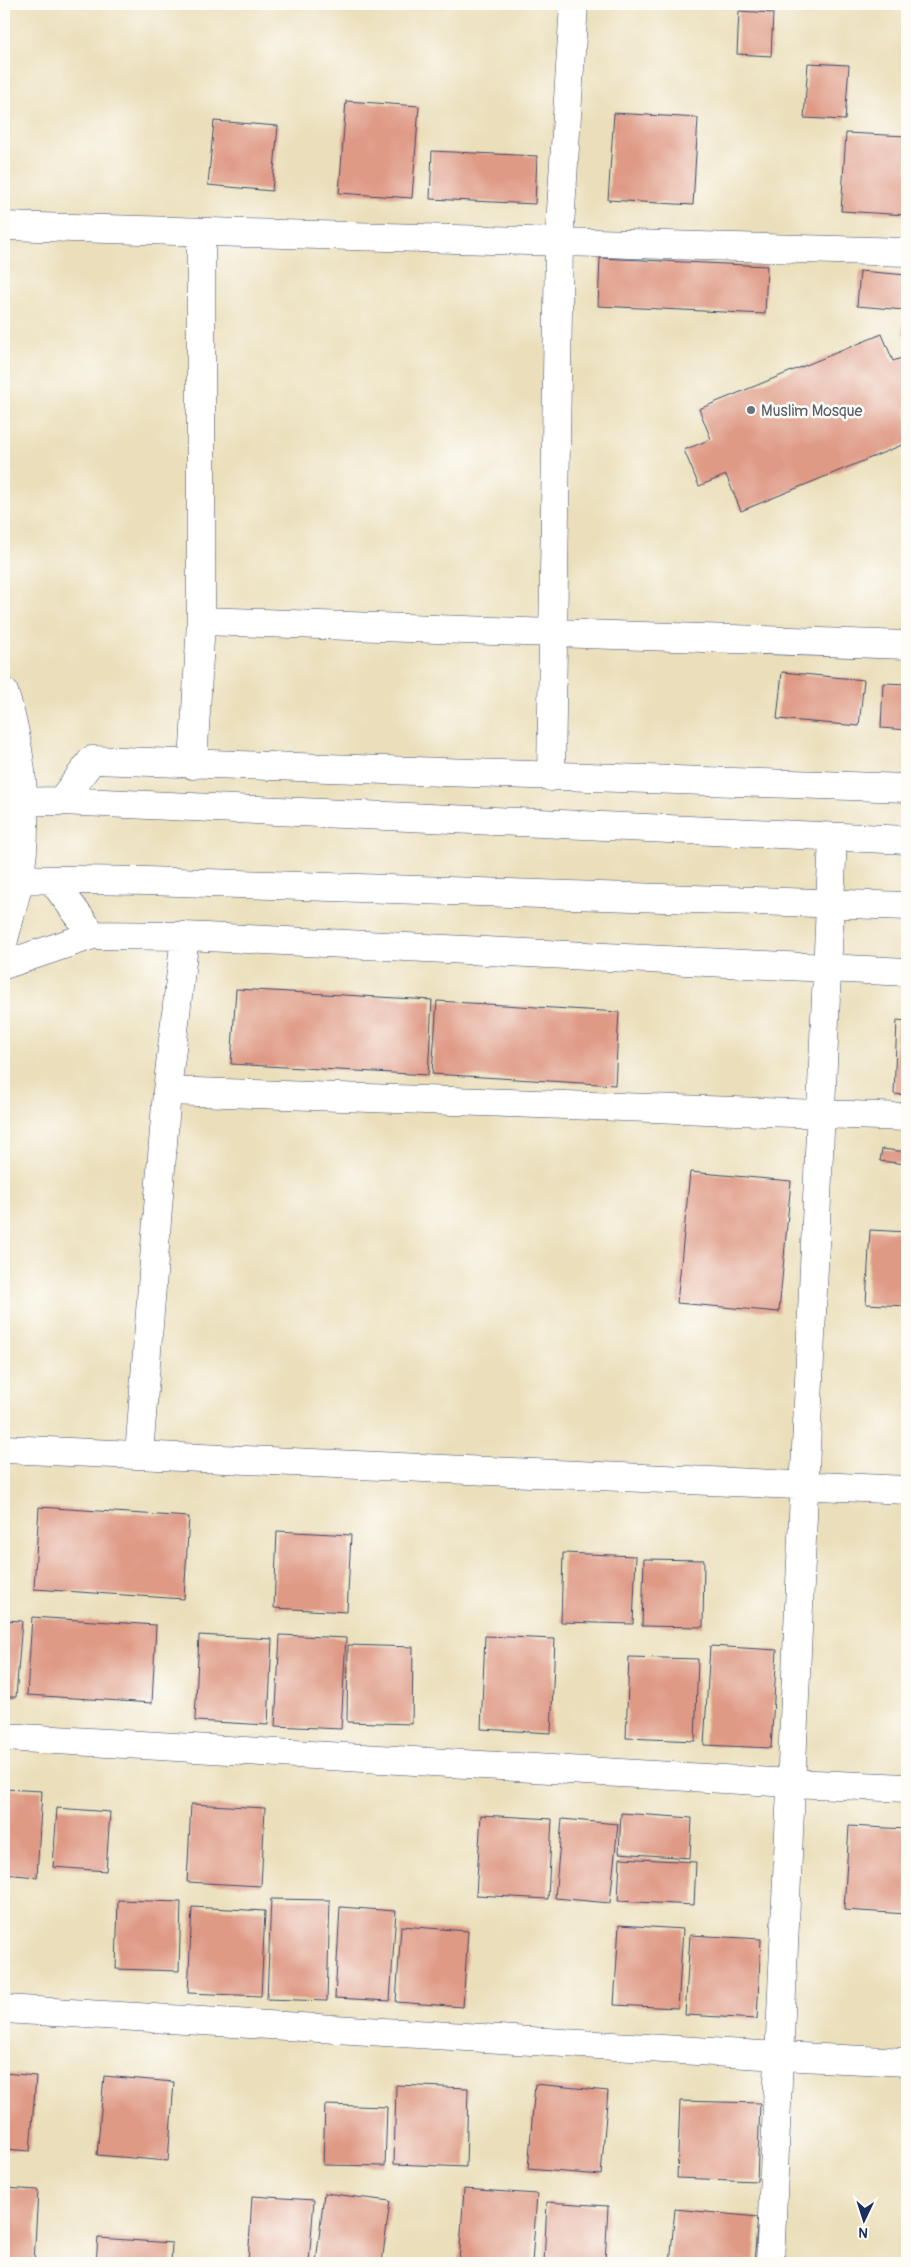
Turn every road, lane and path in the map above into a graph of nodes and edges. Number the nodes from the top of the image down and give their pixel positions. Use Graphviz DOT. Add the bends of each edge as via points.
graph roads {
  1 [pos="574,4"];
  2 [pos="4,226"];
  3 [pos="201,233"];
  4 [pos="560,242"];
  5 [pos="907,252"];
  6 [pos="201,621"];
  7 [pos="552,633"];
  8 [pos="907,644"];
  9 [pos="4,692"];
  10 [pos="193,765"];
  11 [pos="551,777"];
  12 [pos="907,788"];
  13 [pos="61,800"];
  14 [pos="14,802"];
  15 [pos="833,837"];
  16 [pos="907,840"];
  17 [pos="11,880"];
  18 [pos="52,880"];
  19 [pos="831,902"];
  20 [pos="907,906"];
  21 [pos="93,936"];
  22 [pos="185,936"];
  23 [pos="4,940"];
  24 [pos="4,965"];
  25 [pos="827,969"];
  26 [pos="907,972"];
  27 [pos="167,1092"];
  28 [pos="820,1115"];
  29 [pos="907,1117"];
  30 [pos="4,1449"];
  31 [pos="139,1455"];
  32 [pos="804,1485"];
  33 [pos="907,1490"];
  34 [pos="4,1737"];
  35 [pos="791,1783"];
  36 [pos="907,1788"];
  37 [pos="4,2009"];
  38 [pos="779,2056"];
  39 [pos="907,2062"];
  40 [pos="770,2263"];
  1 -- 4 [label="street"];
  2 -- 3 [label="street"];
  3 -- 4 [label="street"];
  3 -- 6 [label="street"];
  4 -- 5 [label="street"];
  4 -- 7 [label="street"];
  6 -- 7 [label="street"];
  6 -- 10 [label="street"];
  7 -- 8 [label="street"];
  7 -- 11 [label="street"];
  9 -- 14 [label="street" via="12,717"];
  10 -- 11 [label="street"];
  10 -- 13 [label="street" via="92,760"];
  11 -- 12 [label="street"];
  13 -- 14 [label="street"];
  13 -- 15 [label="street"];
  14 -- 17 [label="street" via="23,841"];
  15 -- 16 [label="street"];
  15 -- 19 [label="street"];
  17 -- 18 [label="street"];
  17 -- 23 [label="street"];
  18 -- 19 [label="street" via="146,880"];
  18 -- 21 [label="street"];
  19 -- 20 [label="street"];
  19 -- 25 [label="street"];
  21 -- 22 [label="street"];
  21 -- 24 [label="street"];
  22 -- 25 [label="street"];
  22 -- 27 [label="street"];
  25 -- 26 [label="street"];
  25 -- 28 [label="street"];
  27 -- 28 [label="street"];
  27 -- 31 [label="street"];
  28 -- 29 [label="street"];
  28 -- 32 [label="street"];
  30 -- 31 [label="street"];
  31 -- 32 [label="street"];
  32 -- 33 [label="street"];
  32 -- 35 [label="street"];
  34 -- 35 [label="street"];
  35 -- 36 [label="street"];
  35 -- 38 [label="street"];
  37 -- 38 [label="street"];
  38 -- 39 [label="street"];
  38 -- 40 [label="street"];
}
